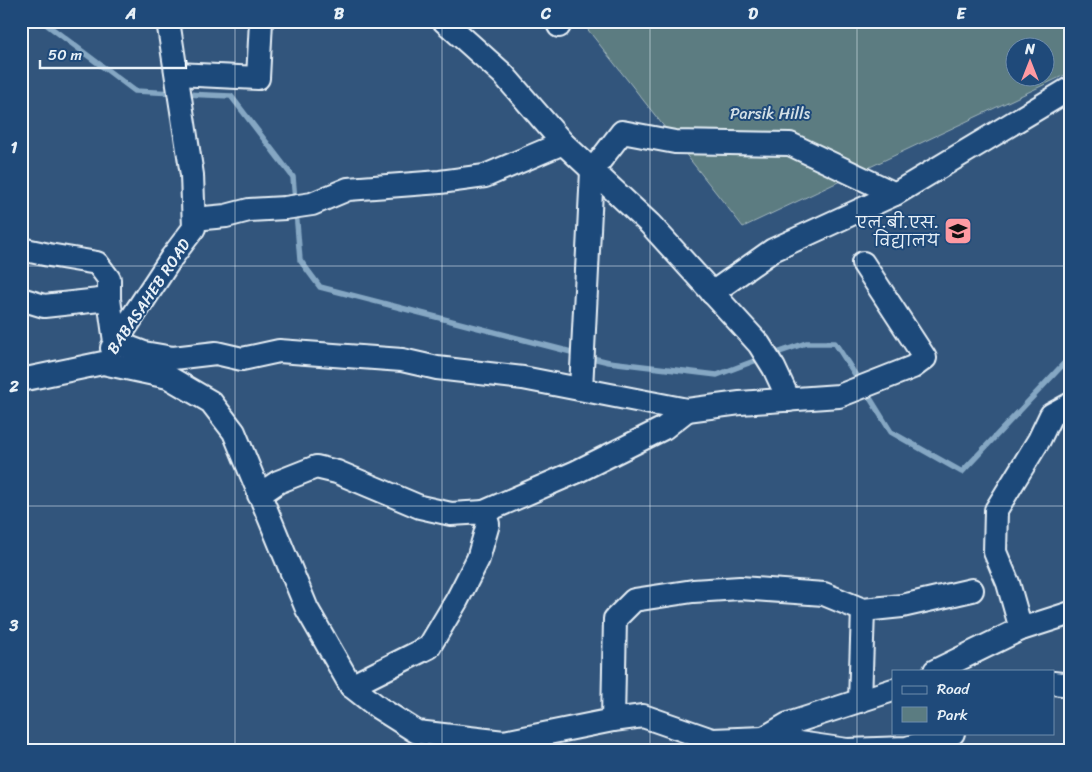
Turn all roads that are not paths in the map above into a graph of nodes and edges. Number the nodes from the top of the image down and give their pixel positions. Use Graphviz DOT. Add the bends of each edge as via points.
graph roads {
  1 [pos="168,21"];
  2 [pos="261,21"];
  3 [pos="444,21"];
  4 [pos="177,74"];
  5 [pos="1071,88"];
  6 [pos="563,143"];
  7 [pos="592,172"];
  8 [pos="895,194"];
  9 [pos="194,219"];
  10 [pos="21,249"];
  11 [pos="863,263"];
  12 [pos="712,293"];
  13 [pos="21,299"];
  14 [pos="109,299"];
  15 [pos="115,342"];
  16 [pos="103,363"];
  17 [pos="21,380"];
  18 [pos="581,389"];
  19 [pos="789,400"];
  20 [pos="1071,404"];
  21 [pos="687,410"];
  22 [pos="259,495"];
  23 [pos="484,512"];
  24 [pos="972,590"];
  25 [pos="863,610"];
  26 [pos="1071,613"];
  27 [pos="1021,630"];
  28 [pos="937,670"];
  29 [pos="1054,683"];
  30 [pos="1071,685"];
  31 [pos="350,686"];
  32 [pos="892,690"];
  33 [pos="860,701"];
  34 [pos="613,720"];
  35 [pos="950,734"];
  36 [pos="764,738"];
  1 -- 4 [label="street, BABASAHEB ROAD"];
  2 -- 4 [label="street" via="258,78"];
  3 -- 6 [label="street" via="503,74"];
  4 -- 9 [label="street, BABASAHEB ROAD" via="192,175"];
  5 -- 8 [label="street"];
  6 -- 7 [label="street"];
  6 -- 9 [label="street" via="485,176 348,189 312,204"];
  7 -- 8 [label="street" via="622,132 675,142 790,144"];
  7 -- 12 [label="street" via="650,224"];
  7 -- 18 [label="street"];
  8 -- 12 [label="street" via="773,250"];
  9 -- 15 [label="street, BABASAHEB ROAD" via="194,228"];
  10 -- 14 [label="street" via="97,262 109,279"];
  11 -- 19 [label="street" via="925,358 913,367 839,396"];
  12 -- 19 [label="street" via="759,344"];
  13 -- 14 [label="street" via="44,306"];
  14 -- 15 [label="street"];
  15 -- 16 [label="street, BABASAHEB ROAD"];
  15 -- 18 [label="street" via="144,353 173,358 216,353 242,360 279,351 402,360"];
  16 -- 17 [label="street"];
  16 -- 22 [label="street" via="168,377 212,402 234,432"];
  18 -- 21 [label="street"];
  19 -- 21 [label="street"];
  20 -- 27 [label="street" via="1050,415 1039,440 996,510 995,552 1008,583"];
  21 -- 23 [label="street" via="655,433"];
  22 -- 23 [label="street" via="278,482 316,467 337,472 420,507 451,514"];
  22 -- 31 [label="street" via="307,609"];
  23 -- 31 [label="street" via="488,524 478,559 429,647"];
  24 -- 25 [label="street" via="902,606"];
  25 -- 33 [label="street"];
  25 -- 34 [label="street" via="824,594 740,588 634,600 615,619"];
  26 -- 27 [label="street"];
  27 -- 28 [label="street"];
  29 -- 30 [label="street"];
  31 -- 34 [label="street" via="417,732 504,742"];
  32 -- 33 [label="street"];
  33 -- 36 [label="street" via="788,724"];
  34 -- 36 [label="street" via="643,716 712,740"];
  35 -- 36 [label="street" via="907,748 847,750"];
}
